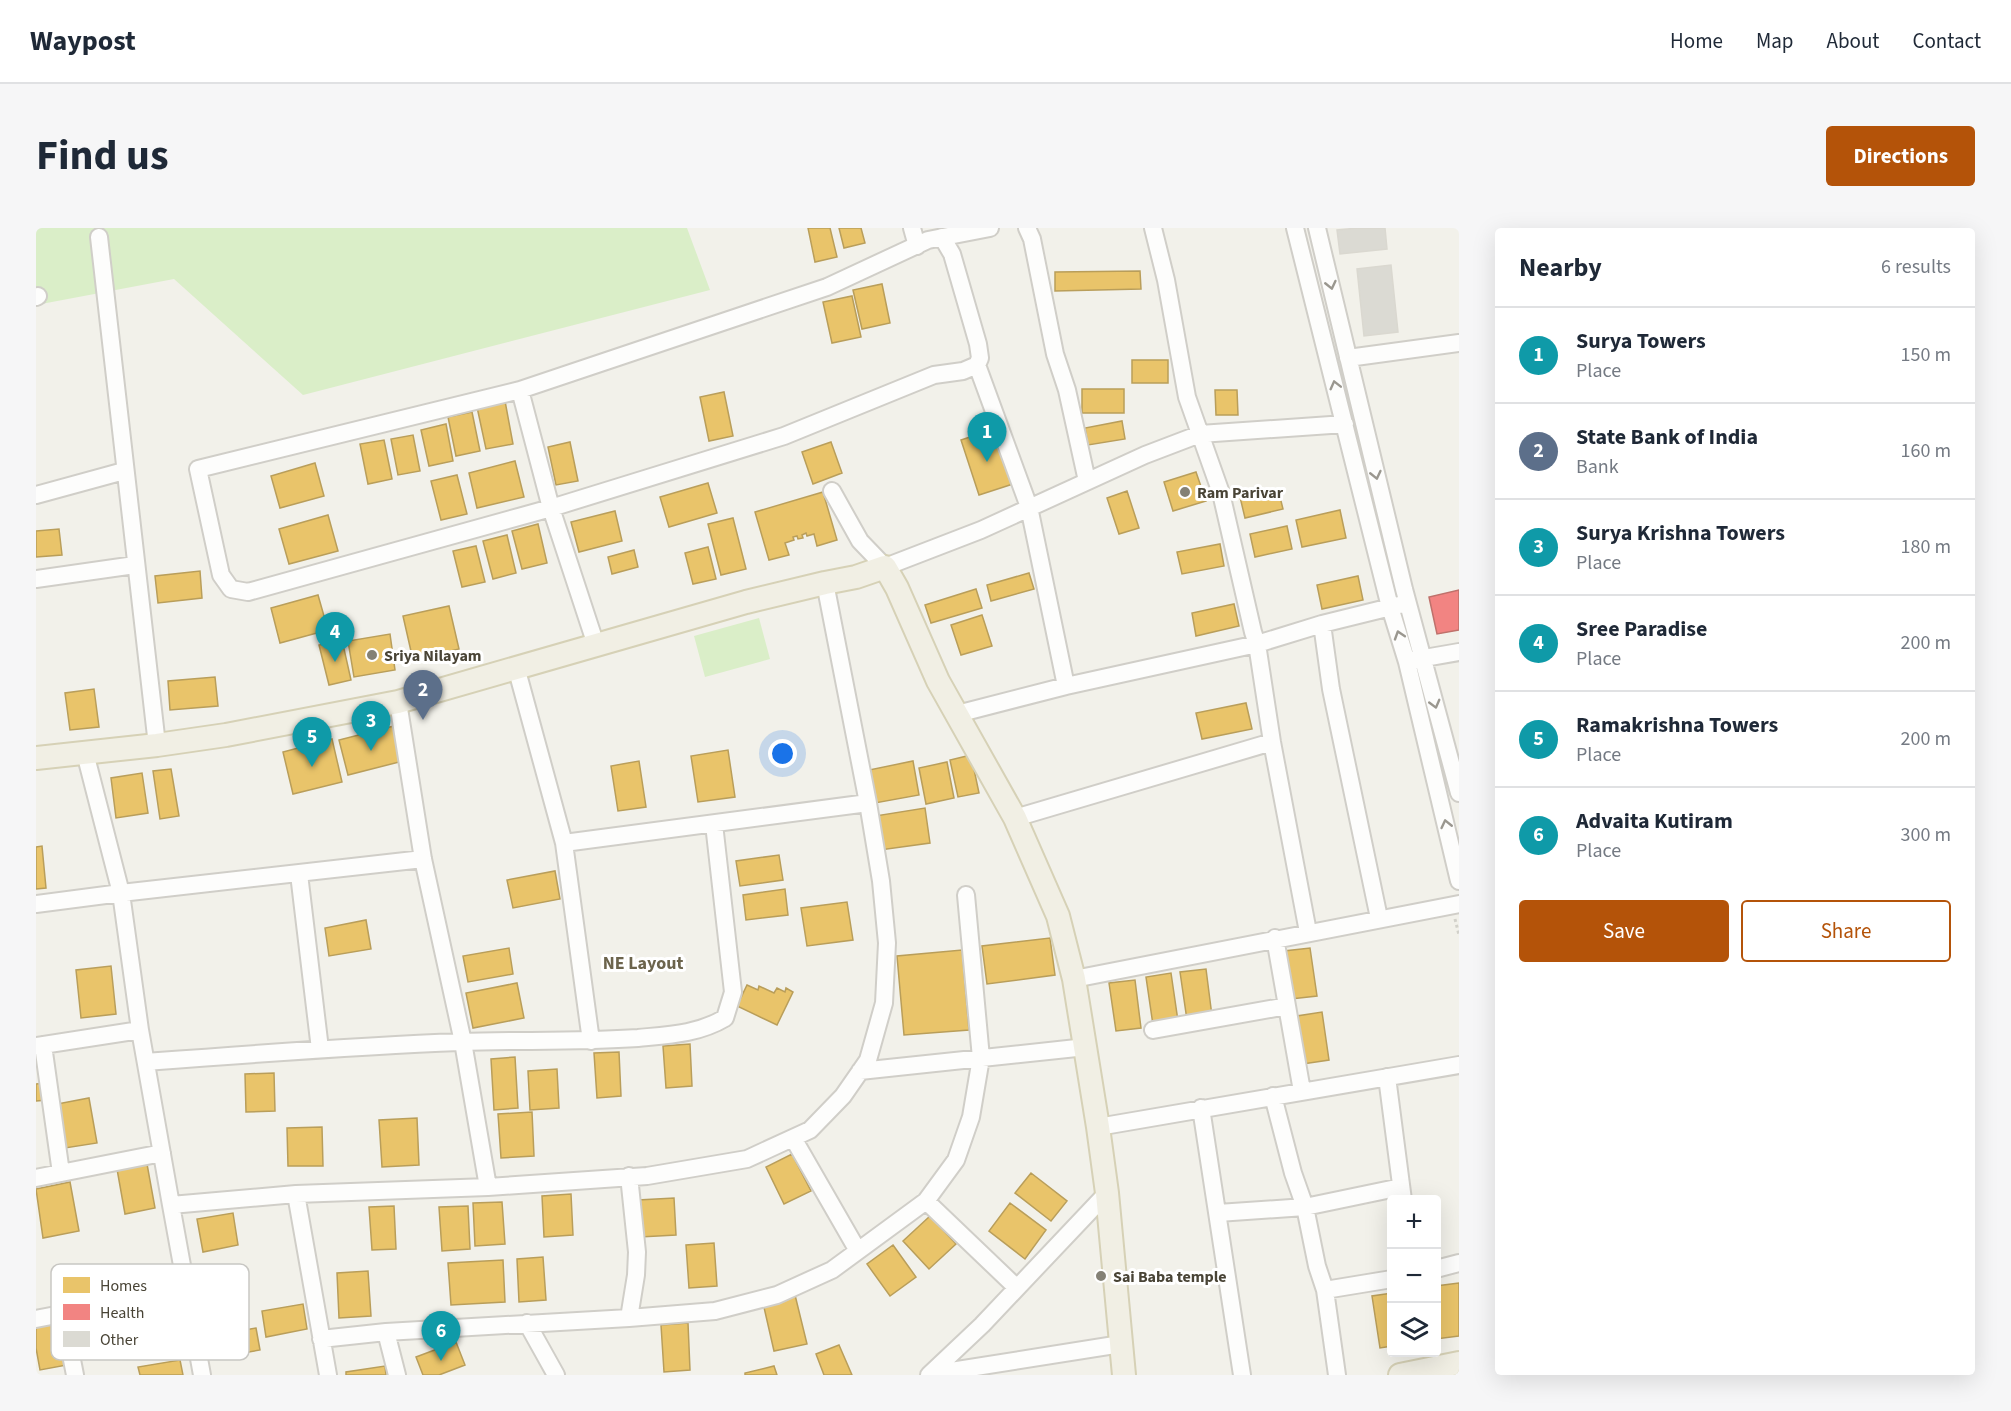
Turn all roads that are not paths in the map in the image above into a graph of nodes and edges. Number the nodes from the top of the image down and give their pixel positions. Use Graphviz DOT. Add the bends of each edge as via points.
graph roads {
  1 [pos="912,228"];
  2 [pos="990,228"];
  3 [pos="1027,228"];
  4 [pos="1153,228"];
  5 [pos="1295,228"];
  6 [pos="1317,228"];
  7 [pos="99,237"];
  8 [pos="942,237"];
  9 [pos="917,246"];
  10 [pos="1459,344"];
  11 [pos="1348,358"];
  12 [pos="977,365"];
  13 [pos="520,390"];
  14 [pos="1345,424"];
  15 [pos="1200,434"];
  16 [pos="124,471"];
  17 [pos="1087,481"];
  18 [pos="832,491"];
  19 [pos="36,495"];
  20 [pos="1029,507"];
  21 [pos="551,508"];
  22 [pos="135,565"];
  23 [pos="885,567"];
  24 [pos="36,579"];
  25 [pos="825,582"];
  26 [pos="1408,603"];
  27 [pos="1390,607"];
  28 [pos="1322,624"];
  29 [pos="1257,644"];
  30 [pos="596,645"];
  31 [pos="1459,652"];
  32 [pos="1415,659"];
  33 [pos="516,667"];
  34 [pos="1066,686"];
  35 [pos="398,702"];
  36 [pos="957,714"];
  37 [pos="1272,742"];
  38 [pos="157,745"];
  39 [pos="85,753"];
  40 [pos="36,758"];
  41 [pos="1459,793"];
  42 [pos="868,803"];
  43 [pos="1015,818"];
  44 [pos="714,824"];
  45 [pos="564,843"];
  46 [pos="423,859"];
  47 [pos="299,874"];
  48 [pos="1459,881"];
  49 [pos="121,893"];
  50 [pos="966,895"];
  51 [pos="36,904"];
  52 [pos="1459,904"];
  53 [pos="1379,918"];
  54 [pos="1308,932"];
  55 [pos="1275,938"];
  56 [pos="1074,978"];
  57 [pos="1287,1006"];
  58 [pos="140,1030"];
  59 [pos="1153,1030"];
  60 [pos="591,1041"];
  61 [pos="463,1042"];
  62 [pos="39,1046"];
  63 [pos="1086,1047"];
  64 [pos="320,1049"];
  65 [pos="981,1058"];
  66 [pos="146,1062"];
  67 [pos="1459,1065"];
  68 [pos="860,1071"];
  69 [pos="1387,1077"];
  70 [pos="1302,1091"];
  71 [pos="1272,1096"];
  72 [pos="1201,1108"];
  73 [pos="1098,1127"];
  74 [pos="793,1138"];
  75 [pos="162,1154"];
  76 [pos="61,1173"];
  77 [pos="629,1176"];
  78 [pos="36,1178"];
  79 [pos="488,1187"];
  80 [pos="1107,1193"];
  81 [pos="1402,1193"];
  82 [pos="296,1194"];
  83 [pos="926,1201"];
  84 [pos="171,1205"];
  85 [pos="1305,1207"];
  86 [pos="1218,1213"];
  87 [pos="858,1251"];
  88 [pos="1459,1263"];
  89 [pos="181,1264"];
  90 [pos="1441,1268"];
  91 [pos="1387,1280"];
  92 [pos="1017,1288"];
  93 [pos="1325,1290"];
  94 [pos="51,1316"];
  95 [pos="629,1318"];
  96 [pos="36,1319"];
  97 [pos="527,1323"];
  98 [pos="386,1332"];
  99 [pos="321,1339"];
  100 [pos="1121,1344"];
  101 [pos="72,1360"];
  102 [pos="199,1360"];
  103 [pos="1459,1363"];
  104 [pos="930,1374"];
  105 [pos="75,1375"];
  106 [pos="202,1375"];
  107 [pos="328,1375"];
  108 [pos="397,1375"];
  109 [pos="556,1375"];
  110 [pos="1124,1375"];
  111 [pos="1242,1375"];
  112 [pos="1337,1375"];
  113 [pos="1400,1375"];
  1 -- 9 [label="street"];
  2 -- 8 [label="street"];
  3 -- 17 [label="street"];
  4 -- 15 [label="street" via="1187,397"];
  14 -- 5 [label="street, one-way"];
  6 -- 11 [label="street, one-way"];
  7 -- 16 [label="street"];
  8 -- 9 [label="street"];
  8 -- 12 [label="street" via="952,254 978,344"];
  9 -- 13 [label="street" via="827,287"];
  10 -- 11 [label="street"];
  11 -- 26 [label="street, one-way"];
  12 -- 20 [label="street"];
  12 -- 21 [label="street" via="934,375 784,436"];
  13 -- 21 [label="street"];
  13 -- 21 [label="street" via="198,469 222,575 231,589 248,592"];
  14 -- 15 [label="street"];
  14 -- 27 [label="street"];
  15 -- 17 [label="street"];
  15 -- 29 [label="street" via="1221,493"];
  16 -- 19 [label="street"];
  16 -- 22 [label="street"];
  17 -- 20 [label="street"];
  18 -- 23 [label="street" via="860,541"];
  20 -- 23 [label="street"];
  20 -- 34 [label="street"];
  21 -- 30 [label="street"];
  22 -- 24 [label="street"];
  22 -- 38 [label="street"];
  23 -- 25 [label="main road"];
  23 -- 36 [label="main road"];
  25 -- 30 [label="main road"];
  25 -- 42 [label="street"];
  26 -- 27 [label="street"];
  26 -- 32 [label="street"];
  27 -- 28 [label="street"];
  32 -- 27 [label="street, one-way"];
  28 -- 29 [label="street"];
  28 -- 53 [label="street" via="1331,689"];
  29 -- 34 [label="street"];
  29 -- 37 [label="street"];
  30 -- 33 [label="main road"];
  31 -- 32 [label="street"];
  32 -- 41 [label="street, one-way"];
  48 -- 32 [label="street, one-way"];
  33 -- 35 [label="main road"];
  33 -- 45 [label="street"];
  34 -- 36 [label="street"];
  35 -- 38 [label="main road"];
  35 -- 46 [label="street"];
  36 -- 43 [label="main road"];
  37 -- 43 [label="street"];
  37 -- 54 [label="street"];
  38 -- 39 [label="main road"];
  39 -- 40 [label="main road"];
  39 -- 49 [label="street"];
  42 -- 44 [label="street"];
  42 -- 68 [label="street" via="887,943 884,1004 868,1060"];
  43 -- 56 [label="main road" via="1058,916"];
  44 -- 45 [label="street"];
  44 -- 60 [label="street" via="733,992 725,1018 694,1032"];
  45 -- 60 [label="street"];
  46 -- 47 [label="street"];
  46 -- 61 [label="street"];
  47 -- 49 [label="street"];
  47 -- 64 [label="street"];
  49 -- 51 [label="street"];
  49 -- 58 [label="street"];
  50 -- 65 [label="street"];
  52 -- 53 [label="street"];
  53 -- 54 [label="street"];
  54 -- 55 [label="street"];
  55 -- 56 [label="street"];
  55 -- 57 [label="street"];
  56 -- 63 [label="main road"];
  57 -- 59 [label="street"];
  57 -- 70 [label="street"];
  58 -- 62 [label="street"];
  58 -- 66 [label="street"];
  60 -- 61 [label="street"];
  61 -- 64 [label="street"];
  61 -- 79 [label="street"];
  62 -- 76 [label="street"];
  63 -- 65 [label="street"];
  63 -- 73 [label="main road"];
  64 -- 66 [label="street"];
  65 -- 68 [label="street"];
  65 -- 83 [label="street" via="971,1117 956,1160"];
  66 -- 75 [label="street"];
  67 -- 69 [label="street"];
  68 -- 74 [label="street" via="843,1096 810,1130"];
  69 -- 70 [label="street"];
  69 -- 81 [label="street"];
  70 -- 71 [label="street"];
  71 -- 72 [label="street"];
  71 -- 85 [label="street"];
  72 -- 73 [label="street"];
  72 -- 86 [label="street"];
  73 -- 80 [label="main road"];
  74 -- 77 [label="street" via="747,1159"];
  74 -- 87 [label="street"];
  75 -- 76 [label="street"];
  75 -- 84 [label="street"];
  76 -- 78 [label="street"];
  77 -- 79 [label="street"];
  77 -- 95 [label="street" via="637,1252"];
  79 -- 82 [label="street"];
  80 -- 92 [label="street"];
  80 -- 100 [label="main road"];
  81 -- 85 [label="street"];
  82 -- 84 [label="street"];
  82 -- 99 [label="street"];
  83 -- 87 [label="street"];
  83 -- 92 [label="street"];
  84 -- 89 [label="street"];
  85 -- 86 [label="street"];
  85 -- 93 [label="street"];
  86 -- 111 [label="street"];
  87 -- 95 [label="street" via="832,1270 777,1295 715,1311"];
  88 -- 90 [label="street"];
  91 -- 93 [label="street"];
  92 -- 104 [label="street"];
  93 -- 112 [label="street"];
  94 -- 96 [label="street"];
  95 -- 97 [label="street"];
  97 -- 98 [label="street"];
  97 -- 109 [label="street"];
  98 -- 99 [label="street"];
  98 -- 108 [label="street"];
  99 -- 107 [label="street"];
  100 -- 104 [label="street"];
  100 -- 110 [label="main road"];
  101 -- 105 [label="street"];
  102 -- 106 [label="street"];
  103 -- 113 [label="main road"];
}
